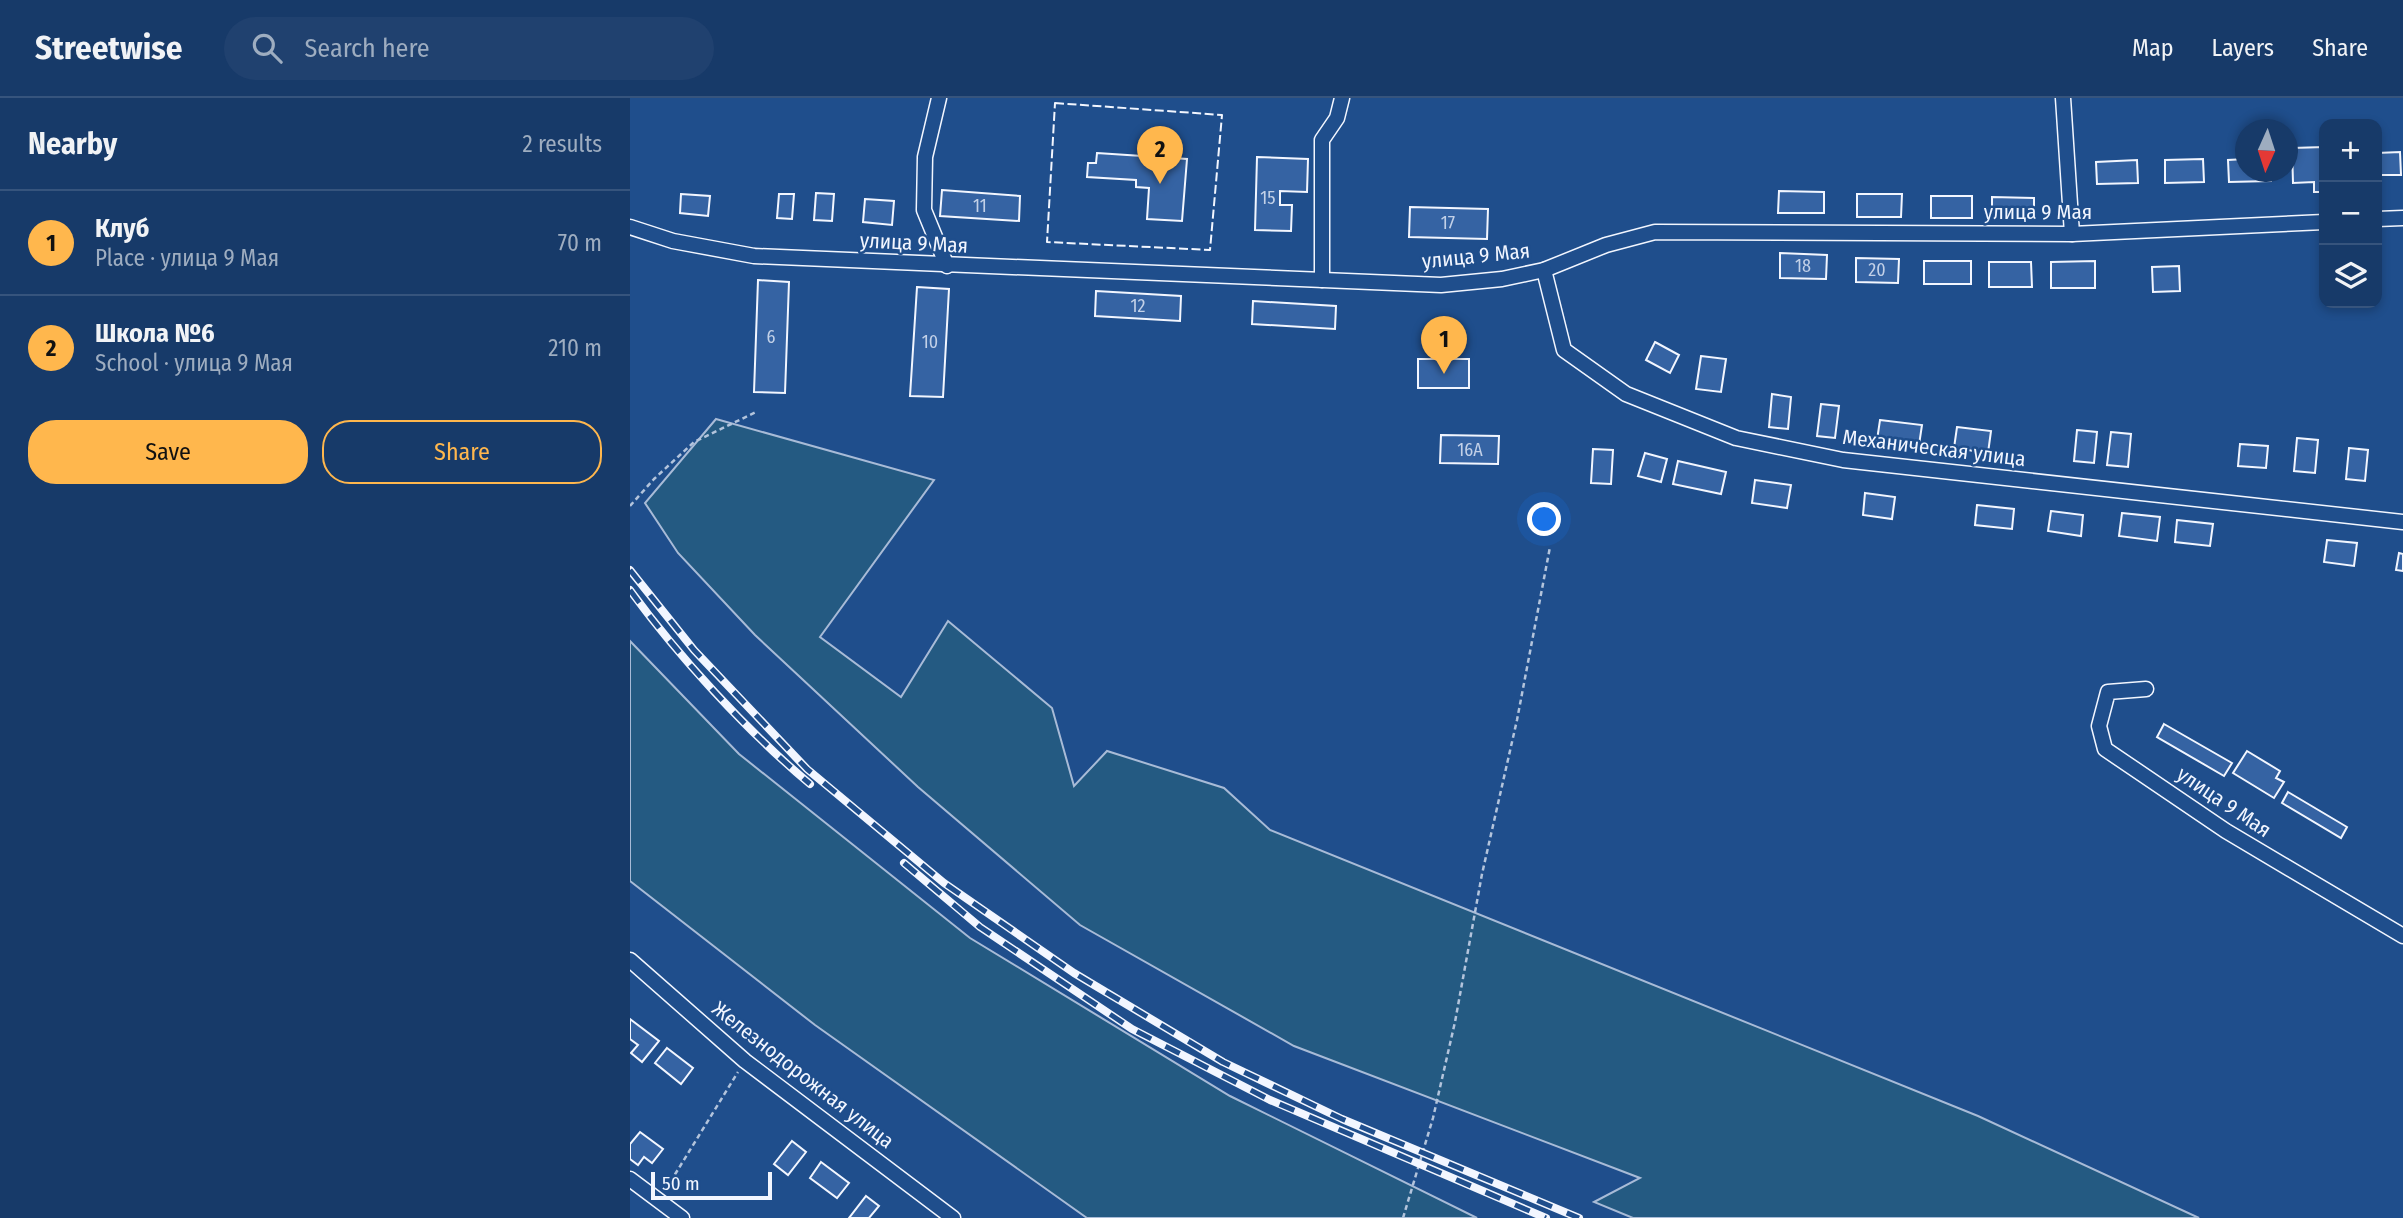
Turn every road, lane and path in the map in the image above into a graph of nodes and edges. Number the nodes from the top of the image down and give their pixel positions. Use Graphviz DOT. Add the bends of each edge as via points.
graph roads {
  1 [pos="939,98"];
  2 [pos="1342,98"];
  3 [pos="2063,98"];
  4 [pos="2403,218"];
  5 [pos="2382,219"];
  6 [pos="2319,222"];
  7 [pos="630,228"];
  8 [pos="2072,234"];
  9 [pos="947,267"];
  10 [pos="1544,270"];
  11 [pos="1322,281"];
  12 [pos="756,412"];
  13 [pos="630,506"];
  14 [pos="2403,522"];
  15 [pos="1550,547"];
  16 [pos="2146,689"];
  17 [pos="2403,936"];
  18 [pos="630,960"];
  19 [pos="745,1061"];
  20 [pos="630,1179"];
  21 [pos="658,1200"];
  22 [pos="682,1218"];
  23 [pos="953,1218"];
  24 [pos="1403,1218"];
  1 -- 9 [label="street" via="925,157 924,210"];
  2 -- 11 [label="street" via="1337,118 1322,140"];
  3 -- 8 [label="street"];
  4 -- 5 [label="street"];
  6 -- 8 [label="street, улица 9 Мая"];
  7 -- 9 [label="street, улица 9 Мая" via="754,256"];
  8 -- 10 [label="street, улица 9 Мая" via="1655,232 1606,244"];
  9 -- 11 [label="street, улица 9 Мая"];
  10 -- 11 [label="street, улица 9 Мая" via="1441,285"];
  10 -- 14 [label="street, Механическая улица" via="1564,350 1626,394 1736,438 1843,460"];
  12 -- 13 [label="path" via="694,442"];
  15 -- 24 [label="path" via="1455,1023"];
  16 -- 17 [label="street, улица 9 Мая" via="2108,692 2099,726 2105,749 2226,831"];
  18 -- 19 [label="street, Железнодорожная улица"];
  19 -- 21 [label="path"];
  19 -- 23 [label="street, Железнодорожная улица"];
  20 -- 21 [label="street"];
  21 -- 22 [label="street"];
}
